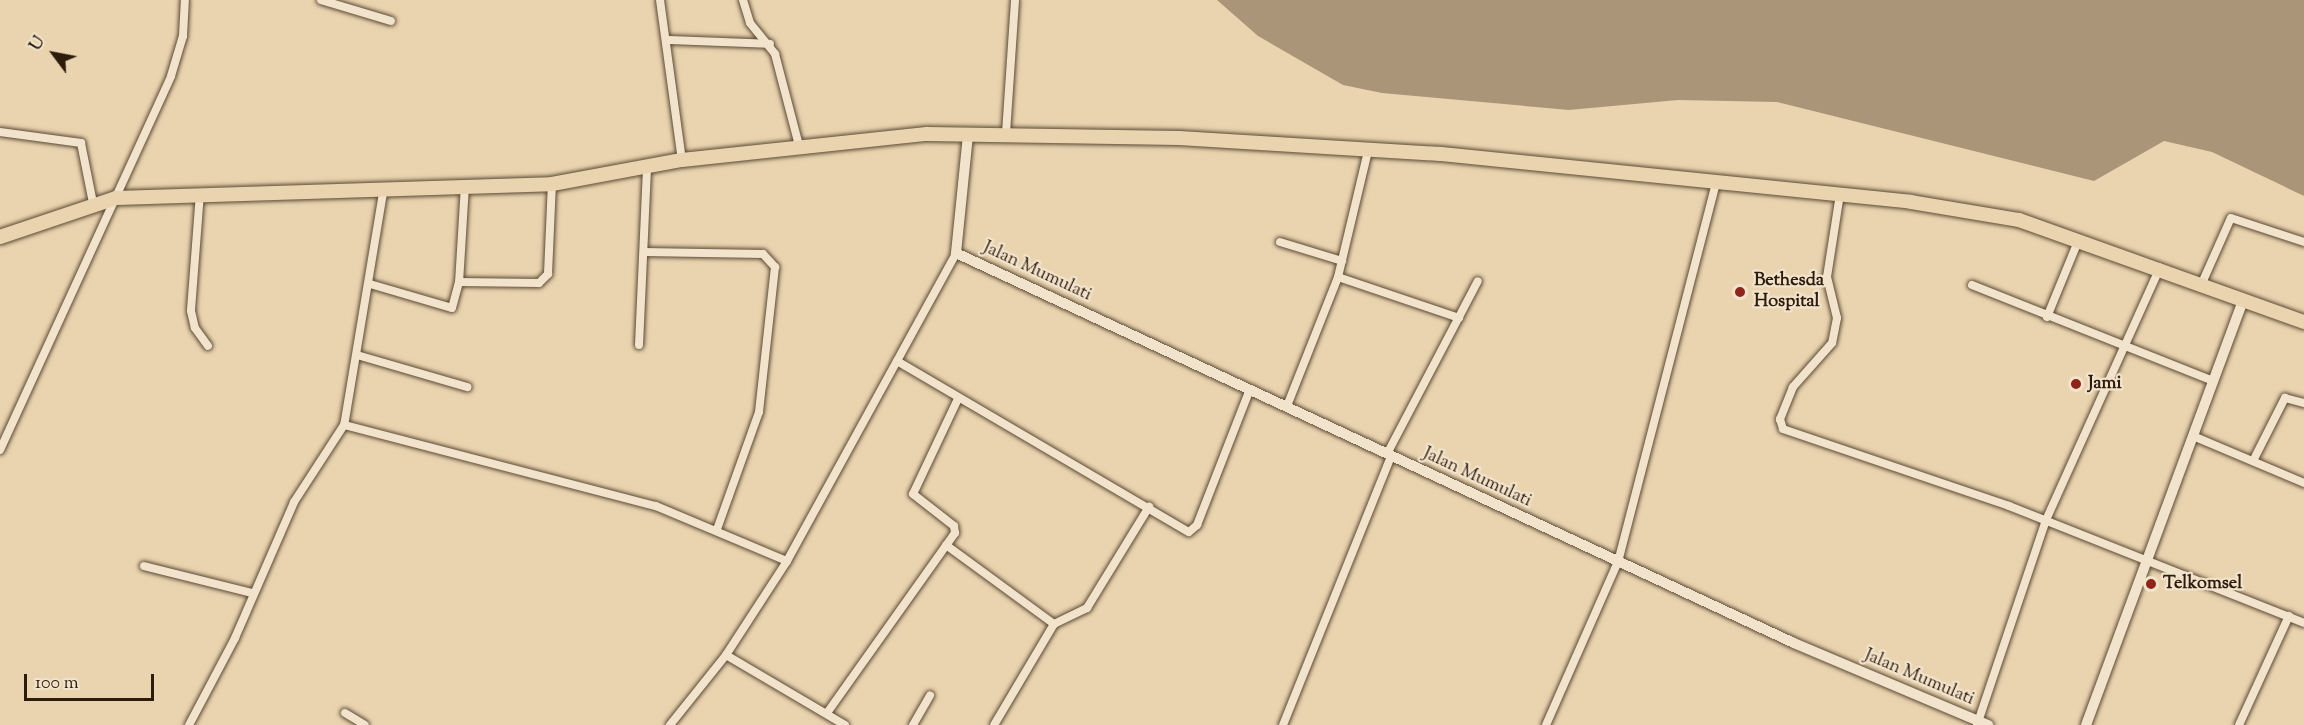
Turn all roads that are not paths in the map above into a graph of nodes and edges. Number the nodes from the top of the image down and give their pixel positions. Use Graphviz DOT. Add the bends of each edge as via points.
graph roads {
  1 [pos="185,0"];
  2 [pos="321,0"];
  3 [pos="660,0"];
  4 [pos="742,0"];
  5 [pos="1015,0"];
  6 [pos="391,21"];
  7 [pos="667,40"];
  8 [pos="770,44"];
  9 [pos="0,132"];
  10 [pos="1006,133"];
  11 [pos="968,135"];
  12 [pos="800,149"];
  13 [pos="1368,151"];
  14 [pos="682,160"];
  15 [pos="647,170"];
  16 [pos="1716,182"];
  17 [pos="552,184"];
  18 [pos="465,185"];
  19 [pos="384,188"];
  20 [pos="200,193"];
  21 [pos="1840,194"];
  22 [pos="116,198"];
  23 [pos="93,203"];
  24 [pos="0,237"];
  25 [pos="2079,239"];
  26 [pos="1280,242"];
  27 [pos="2304,242"];
  28 [pos="644,252"];
  29 [pos="956,254"];
  30 [pos="1342,261"];
  31 [pos="2160,268"];
  32 [pos="1338,276"];
  33 [pos="1478,281"];
  34 [pos="459,282"];
  35 [pos="2202,283"];
  36 [pos="370,284"];
  37 [pos="1972,285"];
  38 [pos="2244,299"];
  39 [pos="2047,317"];
  40 [pos="1459,318"];
  41 [pos="2304,322"];
  42 [pos="639,345"];
  43 [pos="208,346"];
  44 [pos="2123,346"];
  45 [pos="357,355"];
  46 [pos="897,361"];
  47 [pos="2213,381"];
  48 [pos="467,387"];
  49 [pos="1250,389"];
  50 [pos="958,399"];
  51 [pos="2304,404"];
  52 [pos="1287,406"];
  53 [pos="344,425"];
  54 [pos="2193,436"];
  55 [pos="0,450"];
  56 [pos="1389,455"];
  57 [pos="2253,461"];
  58 [pos="2304,483"];
  59 [pos="1149,507"];
  60 [pos="2046,520"];
  61 [pos="717,529"];
  62 [pos="946,545"];
  63 [pos="2147,560"];
  64 [pos="787,561"];
  65 [pos="1618,561"];
  66 [pos="144,566"];
  67 [pos="252,593"];
  68 [pos="2289,616"];
  69 [pos="2304,623"];
  70 [pos="1054,624"];
  71 [pos="726,655"];
  72 [pos="930,696"];
  73 [pos="345,713"];
  74 [pos="827,713"];
  75 [pos="1981,724"];
  76 [pos="189,725"];
  77 [pos="365,725"];
  78 [pos="670,725"];
  79 [pos="845,725"];
  80 [pos="913,725"];
  81 [pos="994,725"];
  82 [pos="1283,725"];
  83 [pos="1546,725"];
  84 [pos="2086,725"];
  85 [pos="2239,725"];
  1 -- 22 [label="street" via="178,57"];
  2 -- 6 [label="street"];
  3 -- 7 [label="street"];
  4 -- 8 [label="street" via="750,22"];
  5 -- 10 [label="street"];
  7 -- 8 [label="street"];
  7 -- 14 [label="street"];
  8 -- 12 [label="street"];
  9 -- 23 [label="street" via="81,143"];
  10 -- 11 [label="highway"];
  10 -- 13 [label="highway"];
  11 -- 12 [label="highway" via="927,134"];
  11 -- 29 [label="street"];
  12 -- 14 [label="highway"];
  13 -- 16 [label="highway"];
  13 -- 30 [label="street"];
  14 -- 15 [label="highway"];
  15 -- 17 [label="highway"];
  15 -- 28 [label="street"];
  16 -- 21 [label="highway"];
  16 -- 65 [label="street"];
  17 -- 18 [label="highway"];
  17 -- 34 [label="street" via="544,281"];
  18 -- 19 [label="highway"];
  18 -- 34 [label="street"];
  19 -- 20 [label="highway"];
  19 -- 36 [label="street"];
  20 -- 22 [label="highway"];
  20 -- 43 [label="street" via="191,311 195,328"];
  21 -- 25 [label="highway" via="2019,220"];
  21 -- 60 [label="street" via="1827,277 1837,318 1832,343 1795,383 1781,426"];
  22 -- 23 [label="highway"];
  22 -- 55 [label="street"];
  23 -- 24 [label="highway"];
  25 -- 31 [label="highway"];
  25 -- 39 [label="street"];
  26 -- 30 [label="street"];
  27 -- 35 [label="street" via="2231,218"];
  28 -- 42 [label="street"];
  28 -- 61 [label="street" via="763,254 775,267 759,412"];
  29 -- 46 [label="street"];
  29 -- 49 [label="street, Jalan Mumulati"];
  30 -- 32 [label="street"];
  31 -- 35 [label="highway"];
  31 -- 44 [label="street"];
  32 -- 40 [label="street"];
  32 -- 52 [label="street"];
  33 -- 40 [label="street"];
  34 -- 36 [label="street" via="452,308"];
  35 -- 38 [label="highway"];
  36 -- 45 [label="street"];
  37 -- 39 [label="street"];
  38 -- 41 [label="highway"];
  38 -- 47 [label="street"];
  39 -- 44 [label="street"];
  40 -- 56 [label="street"];
  44 -- 47 [label="street"];
  44 -- 60 [label="street"];
  45 -- 48 [label="street"];
  45 -- 53 [label="street"];
  46 -- 50 [label="street"];
  46 -- 64 [label="street"];
  47 -- 54 [label="street"];
  49 -- 52 [label="street, Jalan Mumulati"];
  49 -- 59 [label="street" via="1196,528 1189,532"];
  50 -- 59 [label="street"];
  50 -- 62 [label="street" via="913,494 954,526"];
  51 -- 57 [label="street" via="2285,398"];
  52 -- 56 [label="street, Jalan Mumulati"];
  53 -- 61 [label="street" via="656,506"];
  53 -- 67 [label="street" via="294,502"];
  54 -- 57 [label="street"];
  54 -- 63 [label="street"];
  56 -- 65 [label="street, Jalan Mumulati"];
  56 -- 82 [label="street"];
  57 -- 58 [label="street"];
  59 -- 70 [label="street" via="1087,609"];
  60 -- 63 [label="street"];
  60 -- 75 [label="street"];
  61 -- 64 [label="street"];
  62 -- 70 [label="street"];
  62 -- 74 [label="street"];
  63 -- 68 [label="street"];
  63 -- 84 [label="street"];
  64 -- 71 [label="street"];
  65 -- 75 [label="street, Jalan Mumulati"];
  65 -- 83 [label="street"];
  66 -- 67 [label="street"];
  67 -- 76 [label="street"];
  68 -- 69 [label="street"];
  68 -- 85 [label="street"];
  70 -- 81 [label="street"];
  71 -- 74 [label="street"];
  71 -- 78 [label="street"];
  72 -- 80 [label="street"];
  73 -- 77 [label="street"];
  74 -- 79 [label="street"];
}
